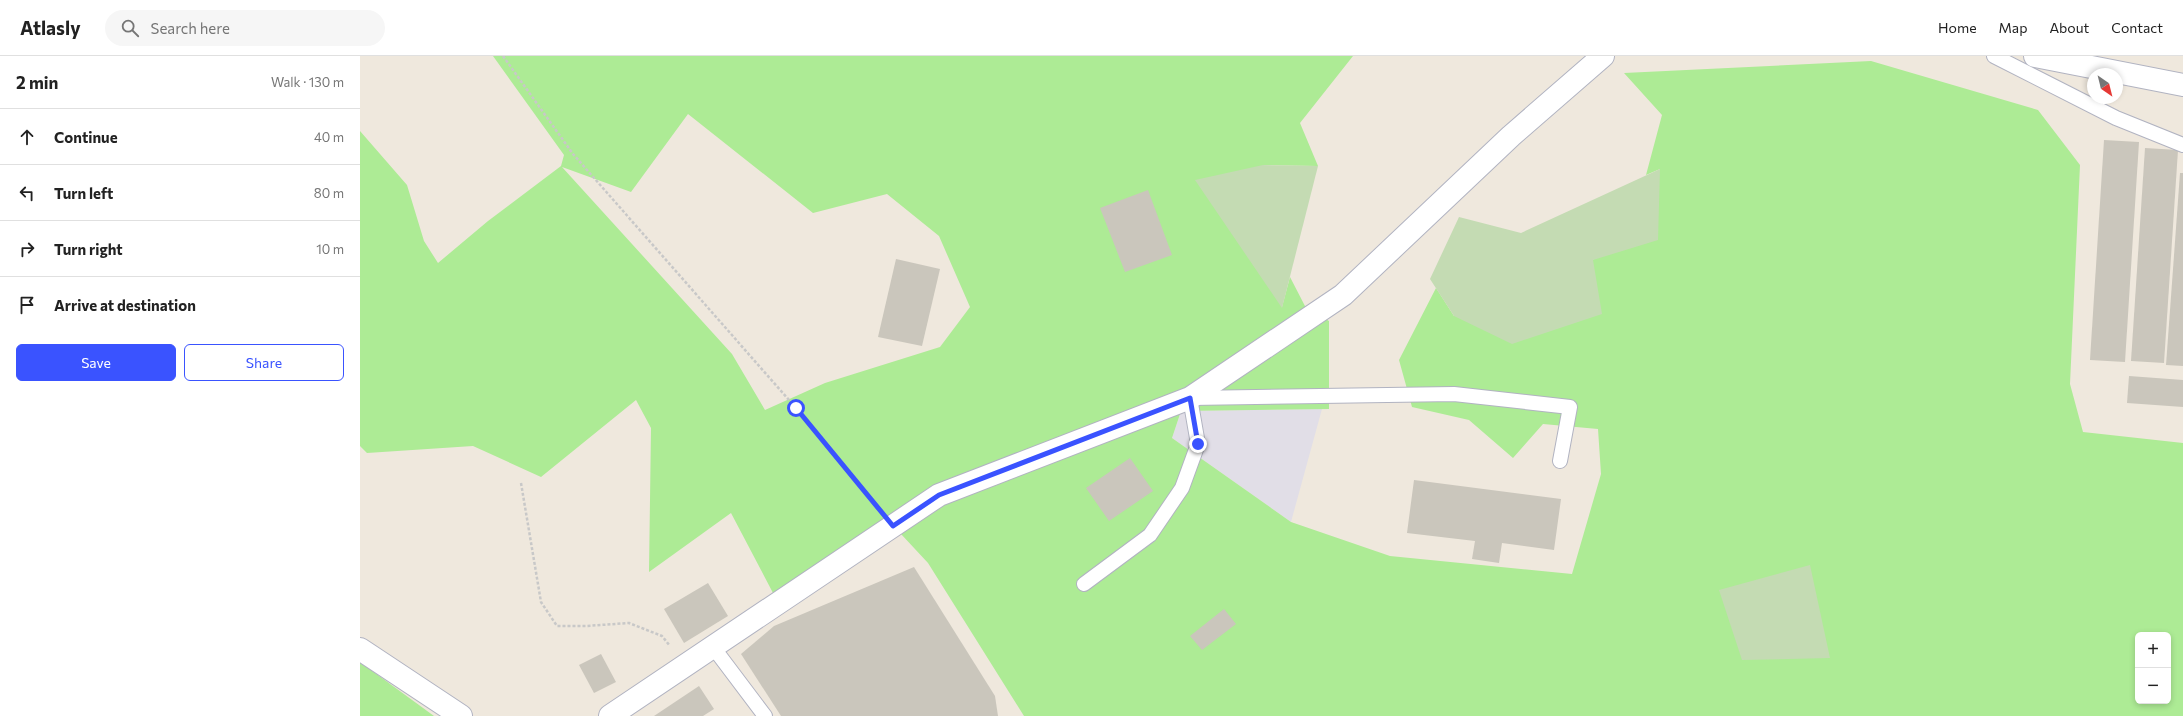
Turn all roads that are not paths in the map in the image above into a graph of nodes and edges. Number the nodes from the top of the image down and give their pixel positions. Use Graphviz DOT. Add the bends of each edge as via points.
graph roads {
  1 [pos="1603,56"];
  2 [pos="1994,56"];
  3 [pos="2035,56"];
  4 [pos="2183,85"];
  5 [pos="2183,145"];
  6 [pos="1190,398"];
  7 [pos="1560,461"];
  8 [pos="1084,584"];
  9 [pos="713,647"];
  10 [pos="360,649"];
  11 [pos="461,716"];
  12 [pos="610,716"];
  13 [pos="765,716"];
  1 -- 6 [label="street" via="1511,136 1343,295"];
  2 -- 5 [label="lane" via="2116,118"];
  3 -- 4 [label="street"];
  6 -- 7 [label="lane" via="1454,394 1570,407"];
  6 -- 8 [label="lane" via="1198,444 1182,488 1150,535"];
  6 -- 9 [label="street" via="939,495"];
  9 -- 12 [label="street"];
  9 -- 13 [label="lane"];
  10 -- 11 [label="street"];
}
